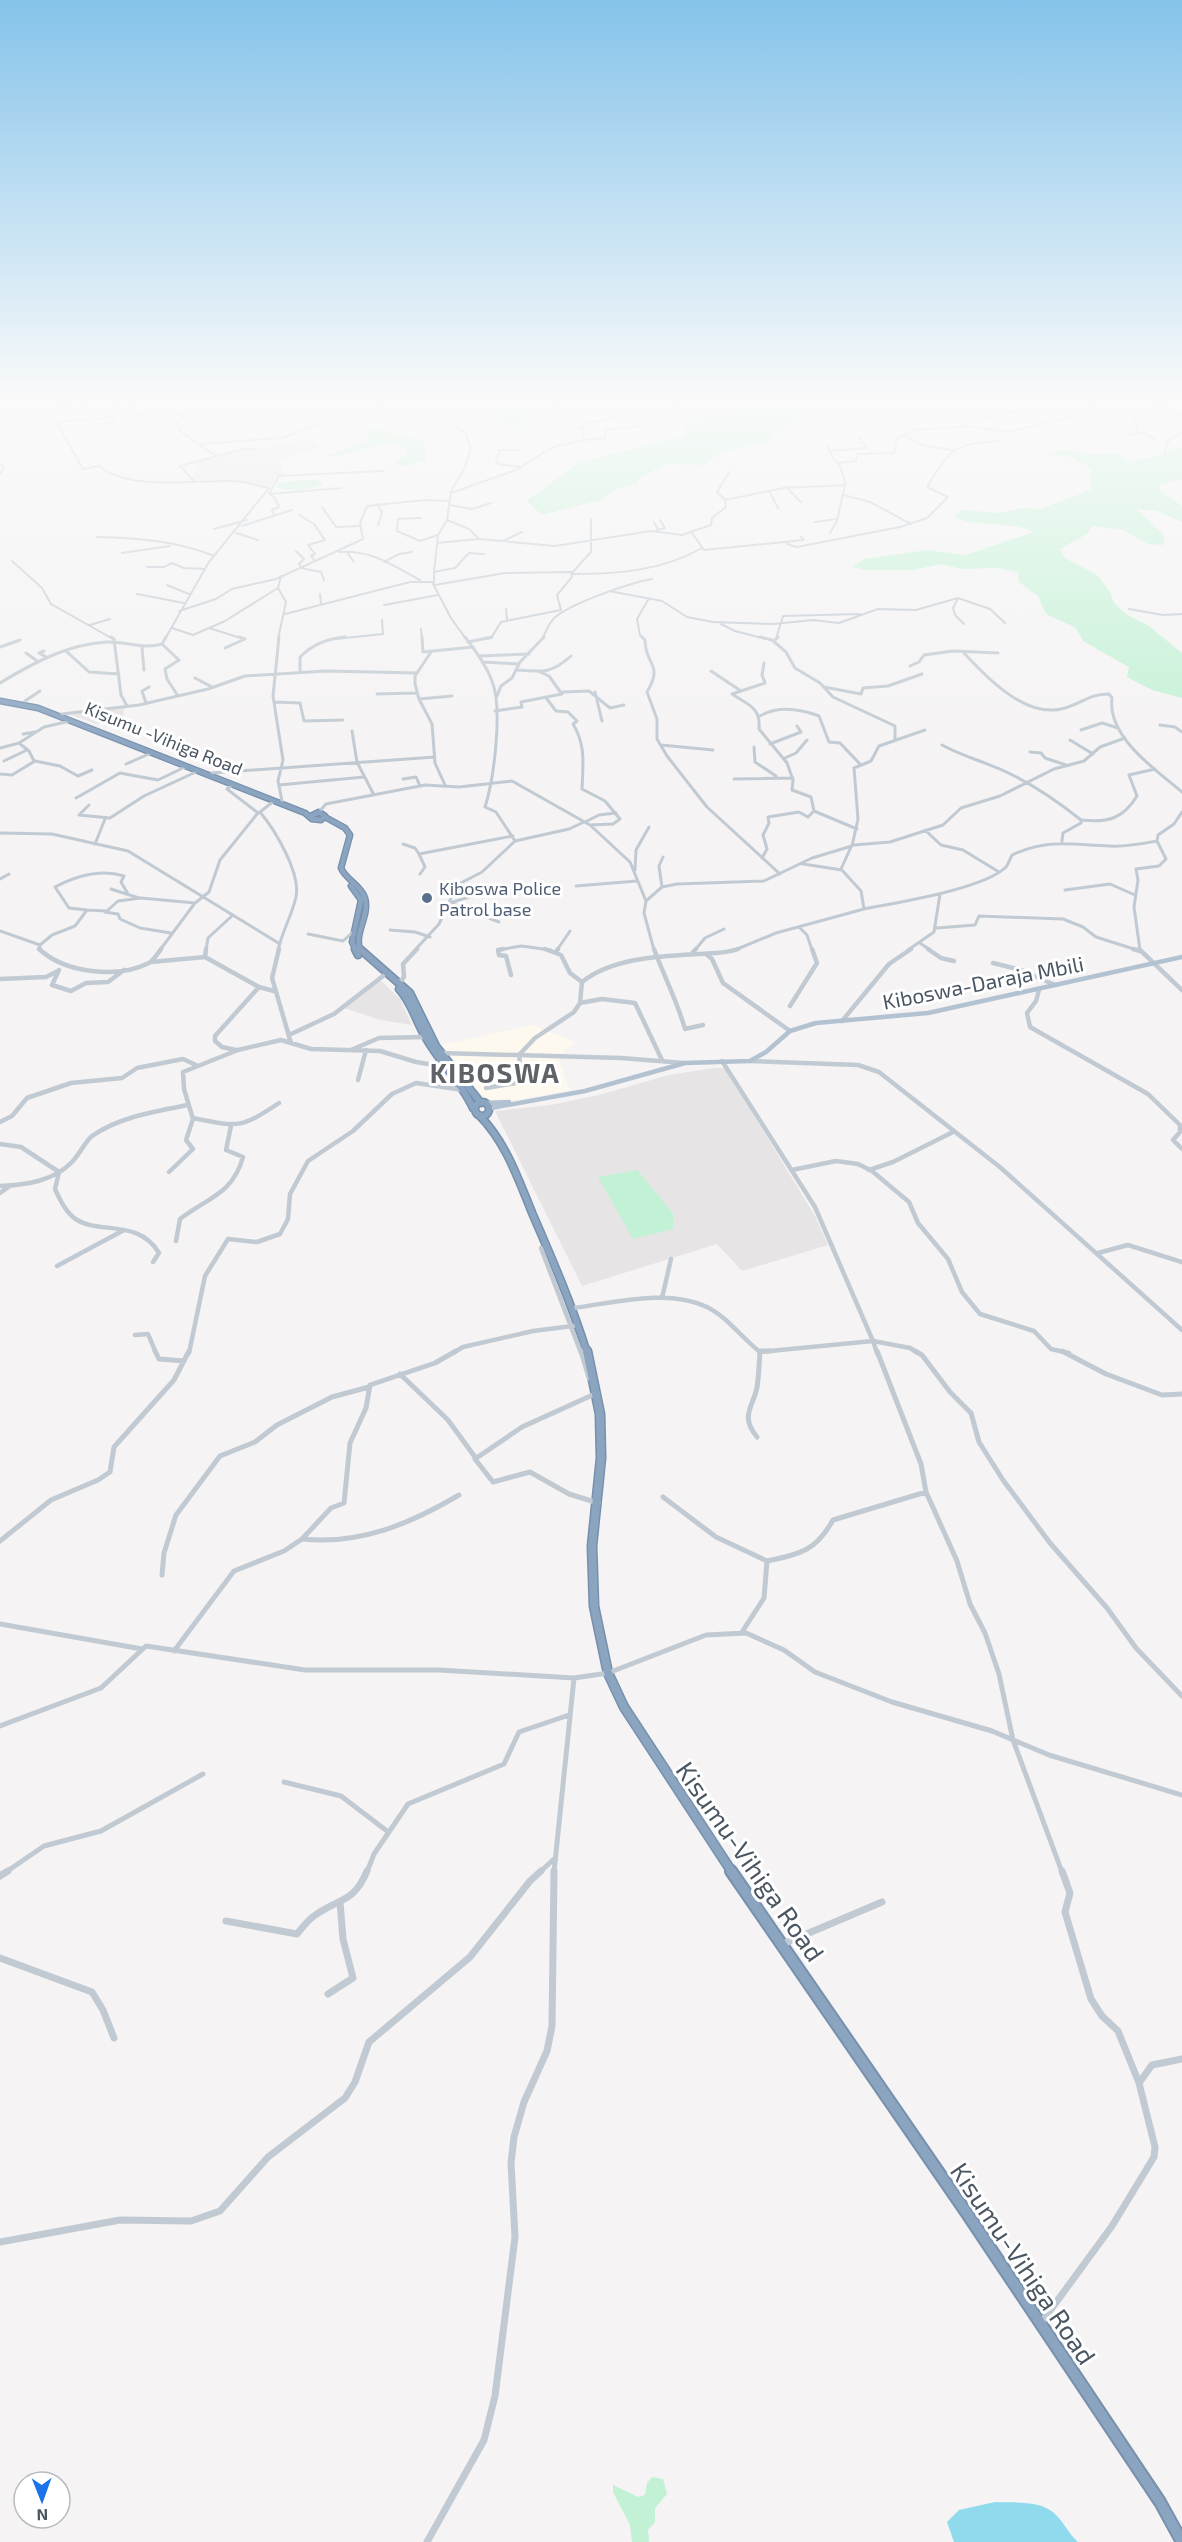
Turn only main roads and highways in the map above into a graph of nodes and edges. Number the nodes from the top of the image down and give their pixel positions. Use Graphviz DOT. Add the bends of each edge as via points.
graph roads {
  1 [pos="0,700"];
  2 [pos="315,814"];
  3 [pos="323,818"];
  4 [pos="1182,957"];
  5 [pos="487,1106"];
  6 [pos="473,1108"];
  7 [pos="479,1115"];
  8 [pos="492,1128"];
  9 [pos="1182,2542"];
  1 -- 2 [label="highway, Kisumu -Vihiga Road" via="33,706"];
  1 -- 2 [label="highway, Kisumu -Vihiga Road" via="25,701 62,714"];
  2 -- 3 [label="highway"];
  2 -- 3 [label="highway" via="314,820"];
  3 -- 5 [label="highway" via="345,828 350,835 341,868 366,900 358,947 413,997 441,1053"];
  3 -- 6 [label="highway" via="346,837 336,868 361,900 352,942 357,953 408,999 425,1037"];
  4 -- 5 [label="main road, Kiboswa-Daraja Mbili" via="928,1014 816,1023 790,1031 750,1061 685,1063 585,1091"];
  5 -- 6 [label="highway"];
  5 -- 7 [label="highway"];
  5 -- 8 [label="highway"];
  6 -- 7 [label="highway"];
  7 -- 8 [label="highway"];
  8 -- 9 [label="highway, Kisumu-Vihiga Road" via="573,1308 590,1361 601,1448 592,1546 593,1589 608,1673 639,1735 966,2211 1160,2502"];
}
